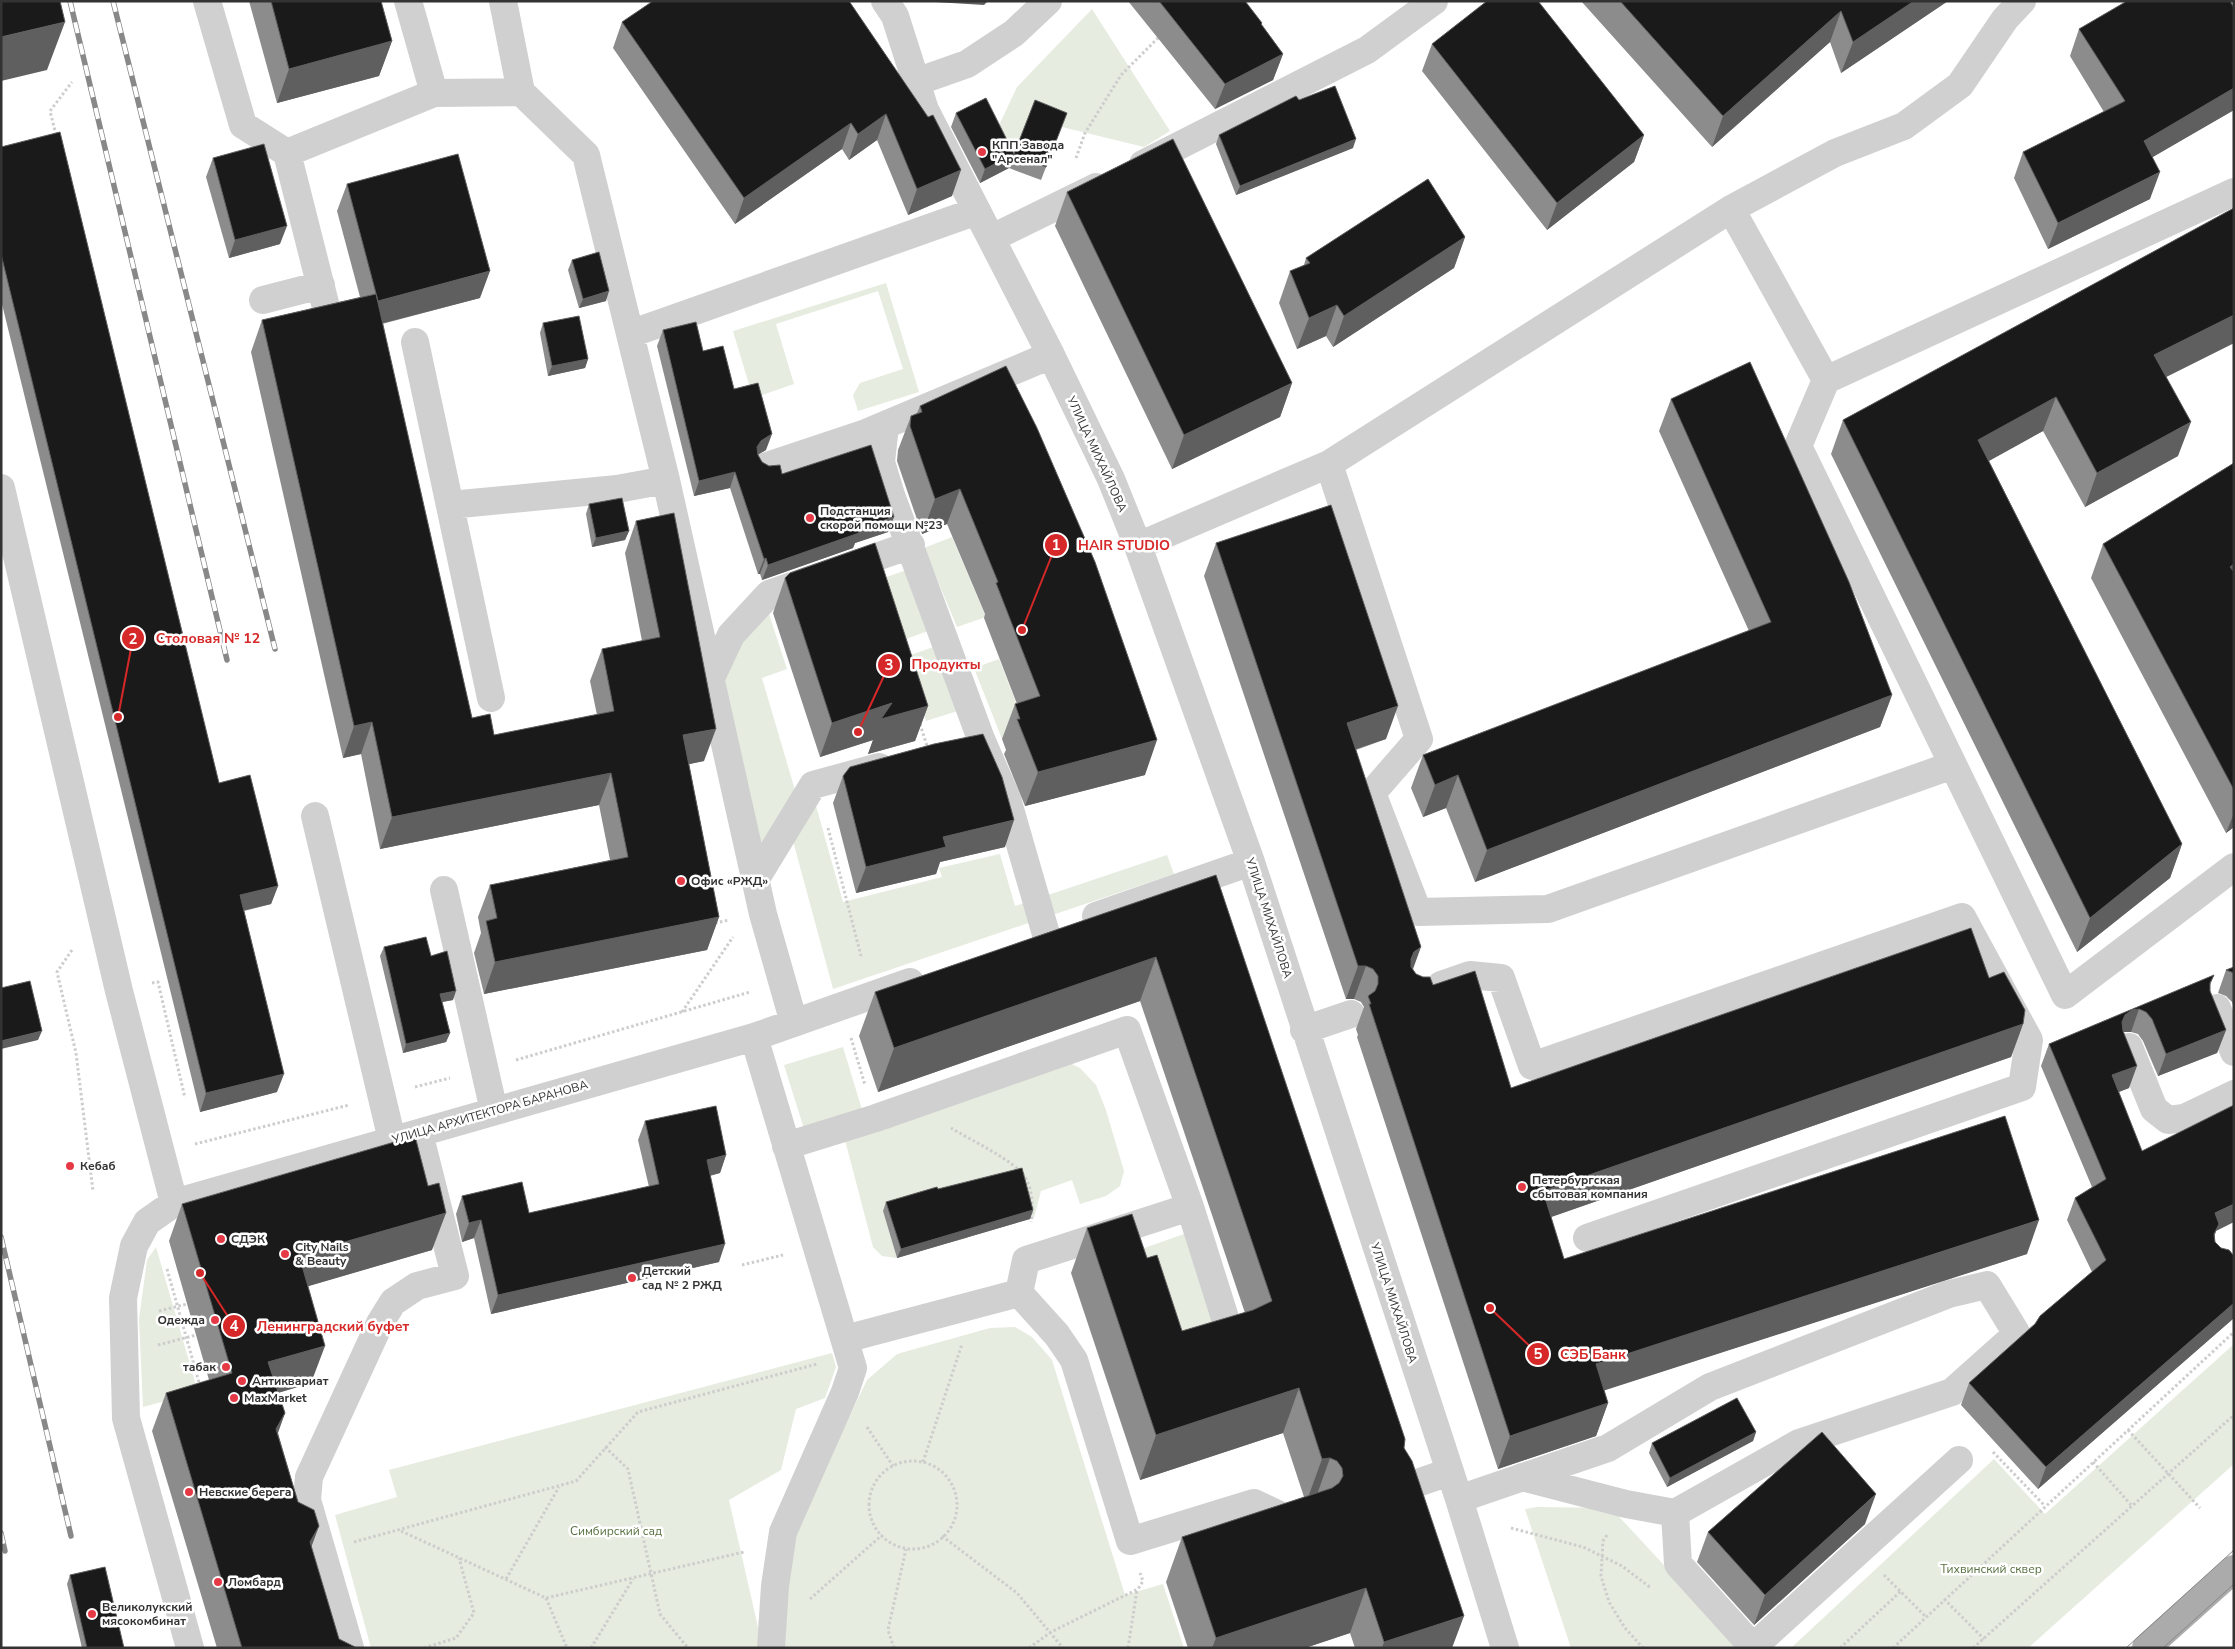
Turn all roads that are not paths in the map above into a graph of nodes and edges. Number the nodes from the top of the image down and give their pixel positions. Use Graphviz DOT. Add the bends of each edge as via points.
graph roads {
  1 [pos="207,1"];
  2 [pos="408,1"];
  3 [pos="503,1"];
  4 [pos="885,1"];
  5 [pos="1048,1"];
  6 [pos="1434,1"];
  7 [pos="2022,1"];
  8 [pos="2230,1"];
  9 [pos="2234,8"];
  10 [pos="916,82"];
  11 [pos="521,92"];
  12 [pos="434,93"];
  13 [pos="287,153"];
  14 [pos="2234,192"];
  15 [pos="1731,209"];
  16 [pos="977,211"];
  17 [pos="992,238"];
  18 [pos="321,285"];
  19 [pos="263,300"];
  20 [pos="329,319"];
  21 [pos="630,334"];
  22 [pos="415,342"];
  23 [pos="1051,355"];
  24 [pos="1826,380"];
  25 [pos="885,426"];
  26 [pos="1329,464"];
  27 [pos="767,466"];
  28 [pos="666,480"];
  29 [pos="1,488"];
  30 [pos="450,505"];
  31 [pos="911,545"];
  32 [pos="1138,546"];
  33 [pos="710,680"];
  34 [pos="491,698"];
  35 [pos="981,739"];
  36 [pos="929,754"];
  37 [pos="900,762"];
  38 [pos="1953,765"];
  39 [pos="315,816"];
  40 [pos="1251,862"];
  41 [pos="2234,867"];
  42 [pos="755,880"];
  43 [pos="444,890"];
  44 [pos="1046,934"];
  45 [pos="1018,944"];
  46 [pos="934,974"];
  47 [pos="1414,994"];
  48 [pos="2217,1008"];
  49 [pos="1351,1014"];
  50 [pos="794,1023"];
  51 [pos="1304,1030"];
  52 [pos="754,1037"];
  53 [pos="2129,1047"];
  54 [pos="2234,1052"];
  55 [pos="2234,1094"];
  56 [pos="494,1111"];
  57 [pos="419,1133"];
  58 [pos="392,1140"];
  59 [pos="786,1146"];
  60 [pos="174,1203"];
  61 [pos="1190,1207"];
  62 [pos="1588,1238"];
  63 [pos="1019,1293"];
  64 [pos="847,1347"];
  65 [pos="1191,1353"];
  66 [pos="1959,1460"];
  67 [pos="1449,1472"];
  68 [pos="1522,1477"];
  69 [pos="1403,1488"];
  70 [pos="1459,1499"];
  71 [pos="1675,1513"];
  72 [pos="1311,1518"];
  73 [pos="2234,1568"];
  74 [pos="770,1641"];
  75 [pos="190,1648"];
  76 [pos="350,1648"];
  77 [pos="1505,1648"];
  78 [pos="2146,1648"];
  1 -- 13 [label="street" via="243,124"];
  2 -- 12 [label="street"];
  3 -- 11 [label="street"];
  4 -- 10 [label="street, УЛИЦА МИХАЙЛОВА" via="895,16"];
  5 -- 10 [label="street" via="1014,33 967,64"];
  6 -- 17 [label="street" via="1367,50"];
  7 -- 15 [label="street" via="2005,19 1960,85 1904,126 1835,154"];
  8 -- 9 [label="street"];
  10 -- 16 [label="street, УЛИЦА МИХАЙЛОВА" via="925,110"];
  11 -- 12 [label="street"];
  11 -- 21 [label="street" via="586,155"];
  12 -- 13 [label="street"];
  13 -- 18 [label="street"];
  14 -- 24 [label="street"];
  15 -- 24 [label="street"];
  15 -- 26 [label="street"];
  16 -- 17 [label="street, УЛИЦА МИХАЙЛОВА"];
  16 -- 21 [label="street"];
  17 -- 23 [label="street, УЛИЦА МИХАЙЛОВА"];
  18 -- 19 [label="street"];
  18 -- 20 [label="street"];
  21 -- 28 [label="street"];
  22 -- 30 [label="street"];
  23 -- 25 [label="street"];
  23 -- 32 [label="street, УЛИЦА МИХАЙЛОВА" via="1111,479"];
  24 -- 38 [label="street" via="1798,446"];
  25 -- 27 [label="street"];
  25 -- 31 [label="street" via="881,462"];
  26 -- 32 [label="street"];
  26 -- 38 [label="street" via="1418,739 1372,793 1418,912 1548,909"];
  28 -- 30 [label="street" via="617,489"];
  28 -- 33 [label="street"];
  29 -- 60 [label="street" via="117,981"];
  30 -- 34 [label="street"];
  31 -- 33 [label="street" via="769,594 730,634"];
  31 -- 35 [label="street"];
  32 -- 40 [label="street, УЛИЦА МИХАЙЛОВА"];
  33 -- 42 [label="street"];
  35 -- 36 [label="street"];
  35 -- 44 [label="street" via="1007,799"];
  37 -- 42 [label="street" via="813,785"];
  38 -- 41 [label="street" via="2065,995"];
  39 -- 58 [label="street"];
  40 -- 44 [label="street"];
  40 -- 51 [label="street, УЛИЦА МИХАЙЛОВА"];
  42 -- 50 [label="street"];
  43 -- 56 [label="street"];
  44 -- 45 [label="street"];
  46 -- 50 [label="street, УЛИЦА АРХИТЕКТОРА БАРАНОВА"];
  47 -- 62 [label="street" via="1470,975 1501,978 1532,1066 1962,917 2029,1040 2022,1087"];
  48 -- 54 [label="street"];
  49 -- 51 [label="street"];
  50 -- 52 [label="street, УЛИЦА АРХИТЕКТОРА БАРАНОВА"];
  51 -- 67 [label="street, УЛИЦА МИХАЙЛОВА"];
  52 -- 56 [label="street, УЛИЦА АРХИТЕКТОРА БАРАНОВА"];
  52 -- 59 [label="street"];
  53 -- 55 [label="street" via="2154,1109 2168,1120 2184,1118"];
  56 -- 57 [label="street, УЛИЦА АРХИТЕКТОРА БАРАНОВА"];
  57 -- 58 [label="street, УЛИЦА АРХИТЕКТОРА БАРАНОВА"];
  57 -- 76 [label="street" via="455,1276 417,1286 393,1302 380,1323 310,1477 308,1500"];
  58 -- 60 [label="street, УЛИЦА АРХИТЕКТОРА БАРАНОВА"];
  59 -- 61 [label="street" via="1127,1030"];
  59 -- 64 [label="street"];
  60 -- 75 [label="street, УЛИЦА АРХИТЕКТОРА БАРАНОВА" via="147,1222 134,1246 124,1307 126,1418"];
  61 -- 63 [label="street" via="1026,1260"];
  61 -- 65 [label="street" via="1232,1340"];
  63 -- 64 [label="street"];
  63 -- 72 [label="street" via="1057,1335 1074,1360 1130,1541 1254,1503 1296,1523"];
  64 -- 74 [label="street" via="852,1368 845,1392 783,1532"];
  66 -- 71 [label="street" via="1753,1647 1678,1564"];
  67 -- 69 [label="street"];
  67 -- 70 [label="street, УЛИЦА МИХАЙЛОВА"];
  68 -- 70 [label="street"];
  68 -- 71 [label="street"];
  68 -- 71 [label="street" via="1608,1448 1710,1387 1949,1294 1988,1285 2017,1334 1952,1392 1800,1443"];
  70 -- 77 [label="street, УЛИЦА МИХАЙЛОВА"];
  73 -- 78 [label="main road"];
}
